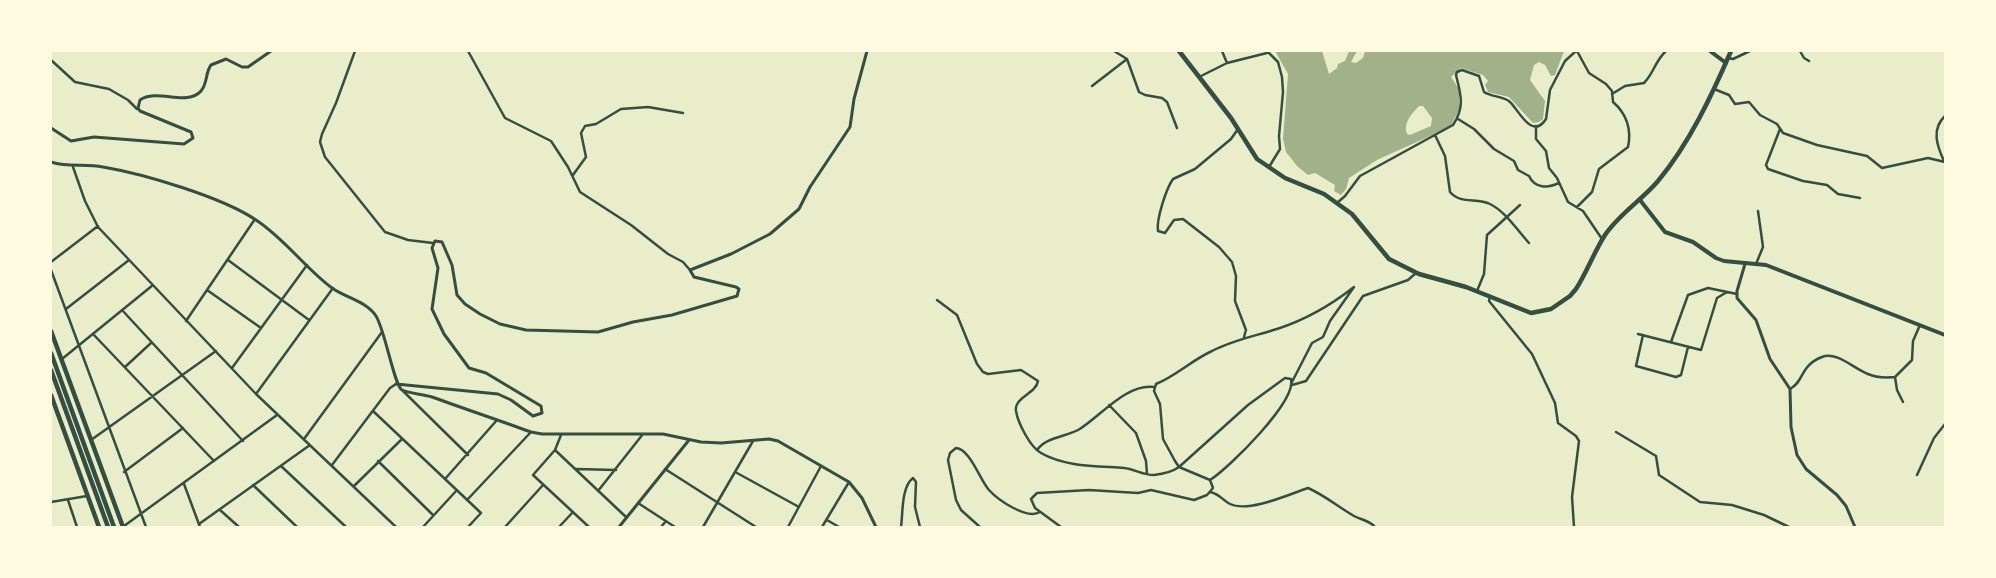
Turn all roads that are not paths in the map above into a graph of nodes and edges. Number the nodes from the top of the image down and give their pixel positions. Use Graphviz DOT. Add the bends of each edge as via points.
graph roads {
  1 [pos="270,51"];
  2 [pos="355,51"];
  3 [pos="468,51"];
  4 [pos="867,51"];
  5 [pos="1114,51"];
  6 [pos="1179,51"];
  7 [pos="1222,51"];
  8 [pos="1577,51"];
  9 [pos="1666,51"];
  10 [pos="1710,51"];
  11 [pos="1731,51"];
  12 [pos="1750,51"];
  13 [pos="1800,51"];
  14 [pos="1267,52"];
  15 [pos="1127,58"];
  16 [pos="51,60"];
  17 [pos="1727,60"];
  18 [pos="1810,61"];
  19 [pos="1227,63"];
  20 [pos="1198,78"];
  21 [pos="1092,86"];
  22 [pos="1714,89"];
  23 [pos="1612,94"];
  24 [pos="140,111"];
  25 [pos="683,113"];
  26 [pos="1944,118"];
  27 [pos="1458,120"];
  28 [pos="1536,125"];
  29 [pos="51,128"];
  30 [pos="1177,128"];
  31 [pos="1238,129"];
  32 [pos="1780,129"];
  33 [pos="1435,135"];
  34 [pos="51,162"];
  35 [pos="1945,162"];
  36 [pos="74,167"];
  37 [pos="1268,168"];
  38 [pos="573,175"];
  39 [pos="1559,183"];
  40 [pos="1860,198"];
  41 [pos="1640,200"];
  42 [pos="1337,203"];
  43 [pos="1520,205"];
  44 [pos="1578,207"];
  45 [pos="1758,212"];
  46 [pos="1507,218"];
  47 [pos="255,219"];
  48 [pos="98,226"];
  49 [pos="1603,240"];
  50 [pos="433,243"];
  51 [pos="1529,243"];
  52 [pos="129,260"];
  53 [pos="228,260"];
  54 [pos="51,262"];
  55 [pos="1745,264"];
  56 [pos="1756,264"];
  57 [pos="307,265"];
  58 [pos="51,270"];
  59 [pos="690,270"];
  60 [pos="1416,273"];
  61 [pos="153,286"];
  62 [pos="332,288"];
  63 [pos="207,290"];
  64 [pos="1477,291"];
  65 [pos="1727,292"];
  66 [pos="1737,294"];
  67 [pos="1490,296"];
  68 [pos="282,300"];
  69 [pos="938,300"];
  70 [pos="66,309"];
  71 [pos="122,310"];
  72 [pos="186,320"];
  73 [pos="309,320"];
  74 [pos="1920,325"];
  75 [pos="261,328"];
  76 [pos="51,331"];
  77 [pos="383,331"];
  78 [pos="93,334"];
  79 [pos="1638,334"];
  80 [pos="1643,335"];
  81 [pos="1945,335"];
  82 [pos="1244,337"];
  83 [pos="1671,342"];
  84 [pos="151,343"];
  85 [pos="79,345"];
  86 [pos="1688,347"];
  87 [pos="216,351"];
  88 [pos="51,353"];
  89 [pos="61,360"];
  90 [pos="125,367"];
  91 [pos="232,368"];
  92 [pos="51,370"];
  93 [pos="182,374"];
  94 [pos="1895,377"];
  95 [pos="1292,383"];
  96 [pos="396,384"];
  97 [pos="1154,387"];
  98 [pos="1790,389"];
  99 [pos="402,390"];
  100 [pos="51,394"];
  101 [pos="256,394"];
  102 [pos="153,396"];
  103 [pos="1903,402"];
  104 [pos="1109,405"];
  105 [pos="373,411"];
  106 [pos="278,415"];
  107 [pos="498,420"];
  108 [pos="1945,424"];
  109 [pos="109,427"];
  110 [pos="183,428"];
  111 [pos="531,432"];
  112 [pos="1616,432"];
  113 [pos="644,434"];
  114 [pos="561,435"];
  115 [pos="304,439"];
  116 [pos="402,439"];
  117 [pos="91,440"];
  118 [pos="689,440"];
  119 [pos="243,441"];
  120 [pos="753,441"];
  121 [pos="310,445"];
  122 [pos="555,450"];
  123 [pos="1037,450"];
  124 [pos="468,455"];
  125 [pos="214,461"];
  126 [pos="378,461"];
  127 [pos="821,465"];
  128 [pos="281,466"];
  129 [pos="332,466"];
  130 [pos="1180,466"];
  131 [pos="575,469"];
  132 [pos="616,470"];
  133 [pos="665,470"];
  134 [pos="124,472"];
  135 [pos="737,473"];
  136 [pos="1146,474"];
  137 [pos="1917,475"];
  138 [pos="445,479"];
  139 [pos="1210,480"];
  140 [pos="850,482"];
  141 [pos="183,483"];
  142 [pos="543,485"];
  143 [pos="253,486"];
  144 [pos="354,486"];
  145 [pos="457,490"];
  146 [pos="598,491"];
  147 [pos="1210,492"];
  148 [pos="88,496"];
  149 [pos="68,500"];
  150 [pos="467,500"];
  151 [pos="51,502"];
  152 [pos="638,503"];
  153 [pos="717,504"];
  154 [pos="798,508"];
  155 [pos="219,509"];
  156 [pos="573,512"];
  157 [pos="1040,512"];
  158 [pos="141,514"];
  159 [pos="433,515"];
  160 [pos="626,517"];
  161 [pos="827,520"];
  162 [pos="666,521"];
  163 [pos="97,525"];
  164 [pos="199,525"];
  165 [pos="77,527"];
  166 [pos="108,527"];
  167 [pos="114,527"];
  168 [pos="123,527"];
  169 [pos="146,527"];
  170 [pos="239,527"];
  171 [pos="296,527"];
  172 [pos="346,527"];
  173 [pos="396,527"];
  174 [pos="423,527"];
  175 [pos="468,527"];
  176 [pos="505,527"];
  177 [pos="559,527"];
  178 [pos="589,527"];
  179 [pos="618,527"];
  180 [pos="662,527"];
  181 [pos="675,527"];
  182 [pos="703,527"];
  183 [pos="756,527"];
  184 [pos="788,527"];
  185 [pos="822,527"];
  186 [pos="839,527"];
  187 [pos="876,527"];
  188 [pos="901,527"];
  189 [pos="920,527"];
  190 [pos="980,527"];
  191 [pos="1061,527"];
  192 [pos="1375,527"];
  193 [pos="1574,527"];
  194 [pos="1790,527"];
  195 [pos="1855,527"];
  1 -- 24 [label="street" via="248,67 226,59 219,60 207,70 206,83 199,93 178,97 148,96 140,100"];
  2 -- 50 [label="street" via="322,134 320,142 325,157 385,232 408,240"];
  3 -- 38 [label="street" via="505,118 551,141"];
  4 -- 59 [label="street" via="855,93 850,127 810,187 800,209 770,234"];
  5 -- 15 [label="street"];
  6 -- 20 [label="main road"];
  7 -- 19 [label="street"];
  8 -- 23 [label="street" via="1589,73 1606,84"];
  8 -- 28 [label="street" via="1565,61 1550,90 1544,123"];
  9 -- 23 [label="street" via="1657,59 1644,84 1626,86"];
  10 -- 17 [label="main road"];
  11 -- 17 [label="main road"];
  12 -- 17 [label="street"];
  13 -- 18 [label="street"];
  14 -- 19 [label="street"];
  14 -- 37 [label="street" via="1278,62 1283,92 1279,155"];
  15 -- 21 [label="street"];
  15 -- 30 [label="street" via="1139,92 1167,102"];
  16 -- 24 [label="street" via="75,82 109,89"];
  17 -- 22 [label="main road"];
  19 -- 20 [label="street"];
  20 -- 31 [label="main road"];
  22 -- 32 [label="street" via="1729,95 1736,104 1749,102 1760,115"];
  22 -- 41 [label="main road" via="1672,161"];
  23 -- 44 [label="street" via="1613,102 1624,112 1628,125 1628,147 1599,169 1592,192"];
  24 -- 29 [label="street" via="191,132 193,138 188,143 179,144 94,137 71,141"];
  25 -- 38 [label="street" via="648,107 621,109 596,124 585,126 582,133 585,158"];
  26 -- 35 [label="street" via="1937,130 1936,144"];
  27 -- 28 [label="street" via="1461,99 1456,75 1462,70 1479,76 1484,92 1510,102 1521,119"];
  27 -- 33 [label="street"];
  27 -- 39 [label="street" via="1474,128 1494,149 1514,161 1518,170 1529,176 1531,181 1545,188"];
  28 -- 39 [label="street" via="1536,139 1546,151 1549,168"];
  31 -- 37 [label="main road" via="1249,150"];
  31 -- 82 [label="street" via="1195,168 1173,179 1157,226 1158,231 1165,233 1174,220 1183,219 1228,256 1235,268 1236,301 1246,330"];
  32 -- 35 [label="street" via="1817,145 1867,156 1882,168 1928,158"];
  32 -- 40 [label="street" via="1766,165 1768,169 1827,185 1838,194"];
  33 -- 42 [label="street" via="1360,176"];
  33 -- 46 [label="street" via="1445,156 1450,192 1463,200 1488,202"];
  34 -- 36 [label="street"];
  36 -- 47 [label="street" via="102,166 166,184"];
  36 -- 48 [label="street" via="85,201"];
  37 -- 42 [label="main road"];
  38 -- 59 [label="street" via="580,192 588,199 631,225"];
  39 -- 44 [label="street" via="1568,202"];
  41 -- 49 [label="main road" via="1617,221"];
  41 -- 55 [label="main road" via="1666,232 1693,242 1716,258"];
  42 -- 60 [label="main road" via="1362,224 1389,259"];
  43 -- 46 [label="street"];
  44 -- 49 [label="street"];
  45 -- 56 [label="street" via="1763,247"];
  46 -- 51 [label="street"];
  46 -- 64 [label="street" via="1487,235 1484,274"];
  47 -- 53 [label="street"];
  47 -- 57 [label="street"];
  48 -- 52 [label="street"];
  48 -- 54 [label="street"];
  49 -- 67 [label="main road" via="1576,289 1552,309 1531,313"];
  50 -- 59 [label="street" via="442,242 452,265 458,295 465,304 500,324 526,330 598,332 672,315 739,293 736,286 694,277"];
  50 -- 96 [label="street" via="438,268 432,309 444,334 469,368 486,373 502,385 537,402 542,413 533,416 511,400 485,391"];
  52 -- 61 [label="street"];
  52 -- 70 [label="street"];
  53 -- 63 [label="street"];
  53 -- 68 [label="street"];
  55 -- 56 [label="main road"];
  55 -- 66 [label="street"];
  56 -- 74 [label="main road" via="1781,270"];
  57 -- 62 [label="street"];
  57 -- 68 [label="street"];
  58 -- 70 [label="street"];
  60 -- 64 [label="main road"];
  60 -- 95 [label="street" via="1412,278 1363,296 1306,381"];
  61 -- 71 [label="street"];
  61 -- 72 [label="street"];
  62 -- 73 [label="street"];
  62 -- 77 [label="street" via="371,310"];
  63 -- 72 [label="street"];
  63 -- 75 [label="street"];
  64 -- 67 [label="main road"];
  65 -- 66 [label="street"];
  65 -- 83 [label="street" via="1708,288 1688,295"];
  65 -- 86 [label="street" via="1717,298 1701,350"];
  66 -- 98 [label="street" via="1741,304 1759,325 1770,359"];
  67 -- 193 [label="street" via="1489,301 1532,354 1555,403 1558,423 1579,442 1572,497"];
  68 -- 73 [label="street"];
  68 -- 75 [label="street"];
  69 -- 123 [label="street" via="957,315 983,372 1021,370 1038,381 1016,407 1018,419"];
  70 -- 85 [label="street"];
  71 -- 78 [label="street"];
  71 -- 84 [label="street"];
  72 -- 87 [label="street"];
  73 -- 101 [label="street"];
  74 -- 81 [label="main road"];
  74 -- 94 [label="street" via="1912,360"];
  75 -- 91 [label="street"];
  76 -- 89 [label="main road"];
  77 -- 96 [label="street"];
  77 -- 115 [label="street"];
  78 -- 85 [label="street"];
  78 -- 90 [label="street"];
  79 -- 80 [label="street"];
  80 -- 83 [label="street"];
  80 -- 86 [label="street" via="1636,366 1676,377 1681,374"];
  82 -- 95 [label="street" via="1278,328 1319,311 1354,287 1323,337 1312,343"];
  82 -- 97 [label="street" via="1211,351"];
  83 -- 86 [label="street"];
  84 -- 90 [label="street"];
  84 -- 93 [label="street"];
  85 -- 89 [label="street"];
  85 -- 109 [label="street"];
  87 -- 91 [label="street"];
  87 -- 93 [label="street"];
  88 -- 167 [label="main road"];
  89 -- 117 [label="main road"];
  90 -- 102 [label="street"];
  91 -- 101 [label="street"];
  92 -- 166 [label="main road"];
  93 -- 102 [label="street"];
  93 -- 119 [label="street"];
  94 -- 98 [label="street" via="1873,376 1835,356 1827,356 1807,365"];
  94 -- 103 [label="street"];
  95 -- 130 [label="street" via="1291,379 1285,378 1248,405"];
  95 -- 139 [label="street" via="1290,393 1270,421"];
  96 -- 99 [label="street"];
  96 -- 105 [label="street"];
  97 -- 104 [label="street" via="1140,389"];
  97 -- 130 [label="street" via="1160,404 1164,439"];
  98 -- 195 [label="street" via="1791,427 1797,455 1806,469 1838,495"];
  99 -- 107 [label="street"];
  99 -- 124 [label="street"];
  100 -- 148 [label="main road"];
  101 -- 106 [label="street"];
  102 -- 109 [label="street"];
  102 -- 110 [label="street"];
  104 -- 123 [label="street" via="1079,430 1044,443"];
  104 -- 136 [label="street" via="1136,433 1146,460"];
  105 -- 116 [label="street"];
  105 -- 129 [label="street"];
  106 -- 115 [label="street"];
  106 -- 119 [label="street"];
  107 -- 111 [label="street"];
  107 -- 124 [label="street"];
  108 -- 137 [label="street" via="1934,438"];
  109 -- 117 [label="street"];
  109 -- 134 [label="street"];
  110 -- 125 [label="street"];
  110 -- 134 [label="street"];
  111 -- 114 [label="street"];
  111 -- 150 [label="street"];
  112 -- 194 [label="street" via="1656,456 1659,474 1695,499 1732,505"];
  113 -- 114 [label="street"];
  113 -- 118 [label="street" via="672,435"];
  113 -- 132 [label="street"];
  114 -- 122 [label="street"];
  115 -- 121 [label="street"];
  116 -- 126 [label="street"];
  116 -- 138 [label="street"];
  117 -- 168 [label="main road"];
  118 -- 120 [label="street"];
  118 -- 133 [label="street"];
  119 -- 125 [label="street"];
  120 -- 127 [label="street" via="778,441"];
  120 -- 135 [label="street"];
  121 -- 128 [label="street"];
  121 -- 129 [label="street"];
  122 -- 131 [label="street"];
  122 -- 142 [label="street" via="533,475"];
  123 -- 136 [label="street" via="1052,458"];
  124 -- 138 [label="street"];
  125 -- 141 [label="street"];
  126 -- 144 [label="street"];
  126 -- 159 [label="street"];
  127 -- 140 [label="street"];
  127 -- 154 [label="street"];
  128 -- 143 [label="street"];
  128 -- 172 [label="street"];
  129 -- 144 [label="street"];
  130 -- 136 [label="street" via="1167,473"];
  130 -- 139 [label="street"];
  131 -- 132 [label="street"];
  131 -- 146 [label="street"];
  132 -- 146 [label="street"];
  133 -- 152 [label="street"];
  133 -- 153 [label="street"];
  134 -- 158 [label="street"];
  135 -- 153 [label="street"];
  135 -- 154 [label="street"];
  138 -- 145 [label="street"];
  139 -- 147 [label="street" via="1213,488"];
  140 -- 161 [label="street"];
  140 -- 187 [label="street"];
  141 -- 158 [label="street"];
  141 -- 164 [label="street"];
  142 -- 156 [label="street"];
  142 -- 176 [label="street"];
  143 -- 155 [label="street"];
  143 -- 171 [label="street"];
  144 -- 173 [label="street"];
  145 -- 150 [label="street"];
  145 -- 159 [label="street"];
  146 -- 160 [label="street"];
  147 -- 157 [label="street" via="1194,500 1151,490 1138,493 1089,490 1037,493 1031,499"];
  147 -- 192 [label="street" via="1219,494 1231,504 1245,506 1283,498 1308,488"];
  148 -- 149 [label="street"];
  148 -- 163 [label="main road"];
  149 -- 151 [label="street"];
  149 -- 165 [label="street"];
  150 -- 175 [label="street" via="481,513"];
  152 -- 160 [label="street"];
  152 -- 162 [label="street"];
  153 -- 182 [label="street"];
  153 -- 183 [label="street"];
  154 -- 184 [label="street"];
  155 -- 164 [label="street"];
  155 -- 170 [label="street"];
  156 -- 177 [label="street"];
  156 -- 178 [label="street"];
  157 -- 190 [label="street" via="1033,515 1025,513 992,493 971,461 956,448 948,460 956,500 959,508"];
  157 -- 191 [label="street"];
  158 -- 168 [label="street"];
  158 -- 169 [label="street"];
  159 -- 174 [label="street"];
  160 -- 179 [label="street"];
  161 -- 185 [label="street"];
  161 -- 186 [label="street"];
  162 -- 180 [label="street"];
  162 -- 181 [label="street"];
  188 -- 189 [label="street" via="905,494 913,478"];
}
